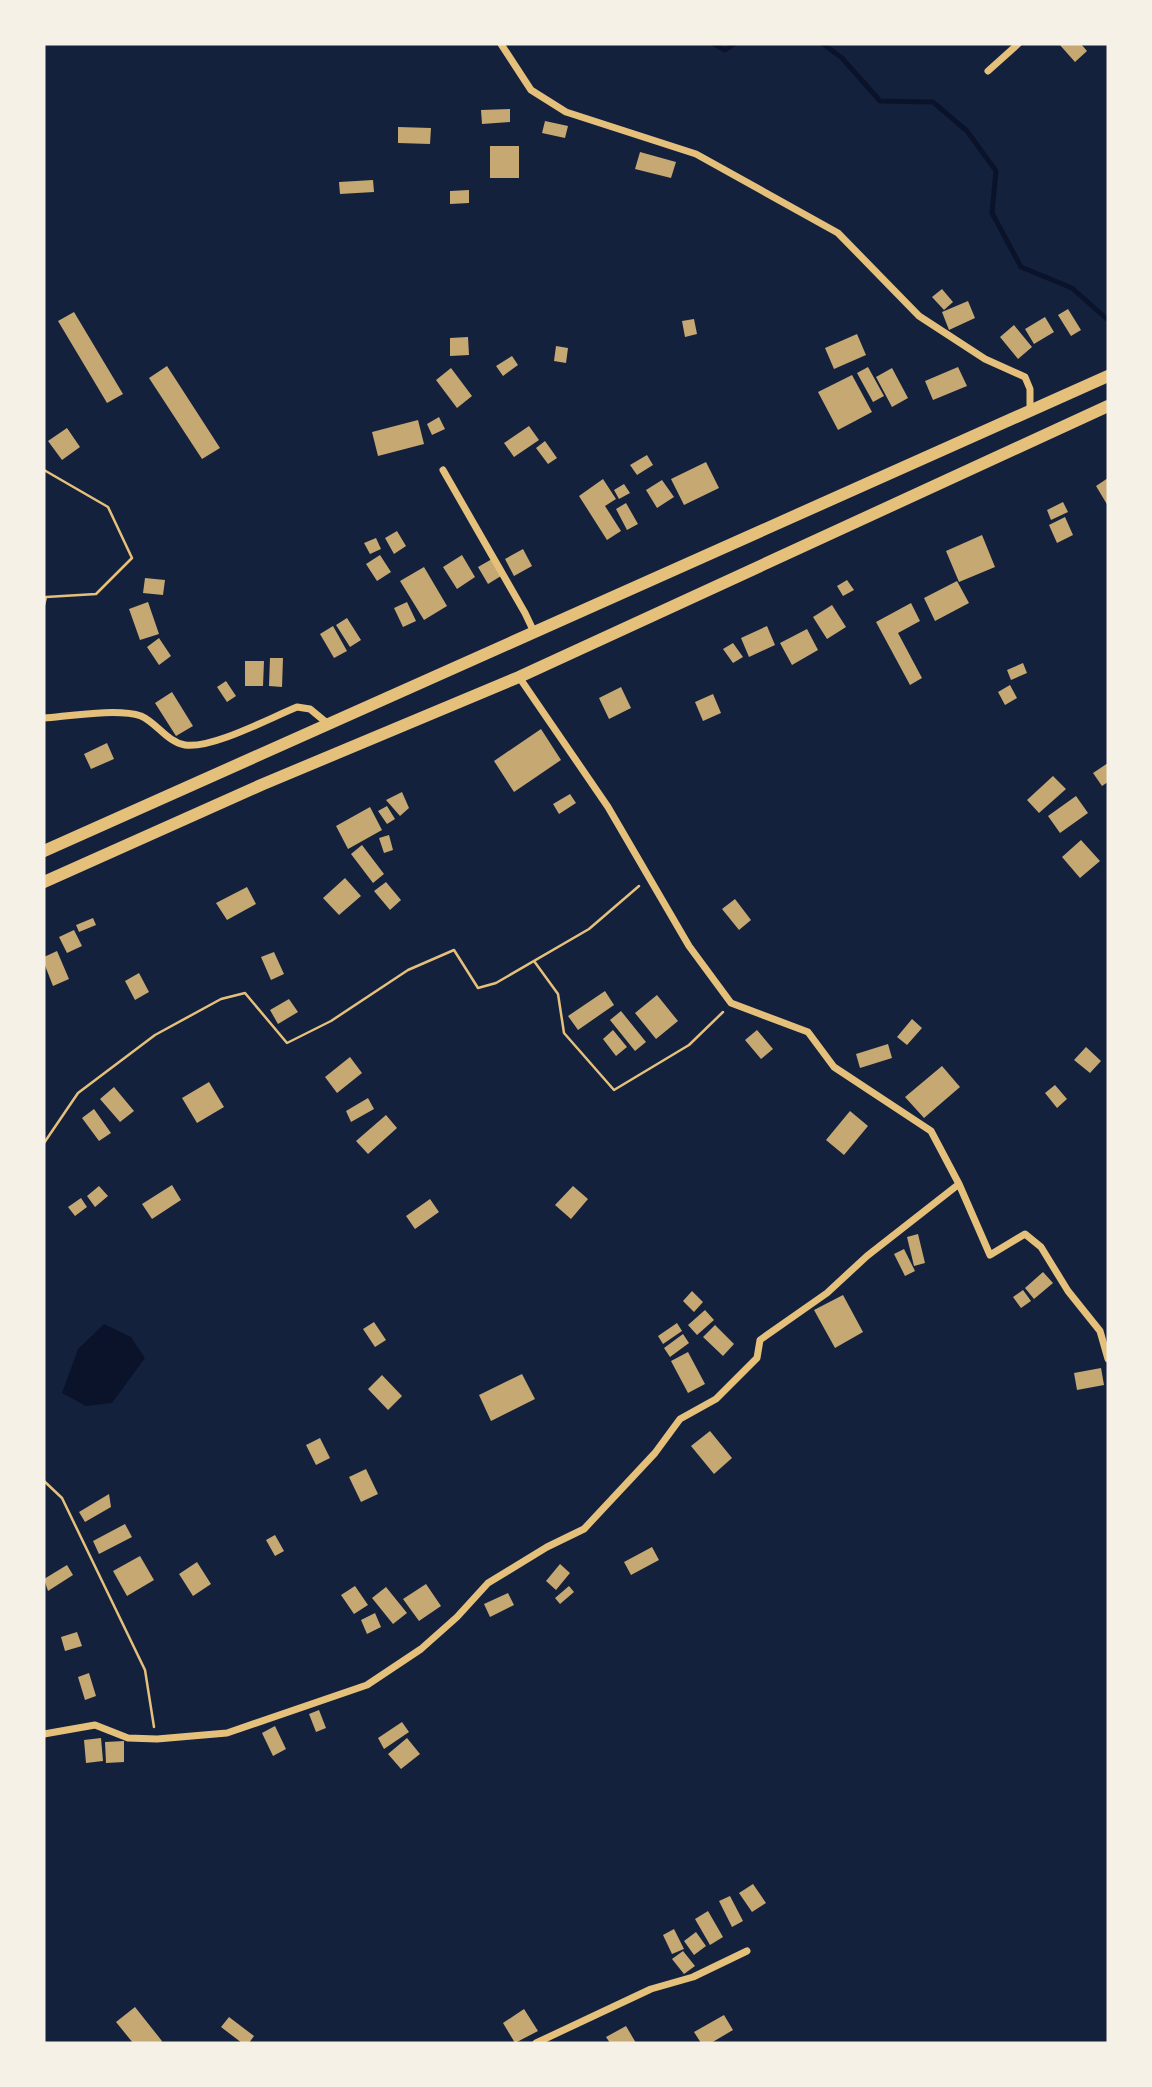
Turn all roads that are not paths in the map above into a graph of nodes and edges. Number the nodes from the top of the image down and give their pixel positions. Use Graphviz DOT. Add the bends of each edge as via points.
graph roads {
  1 [pos="501,44"];
  2 [pos="1018,44"];
  3 [pos="988,71"];
  4 [pos="1108,376"];
  5 [pos="1108,406"];
  6 [pos="1030,411"];
  7 [pos="443,470"];
  8 [pos="534,632"];
  9 [pos="519,677"];
  10 [pos="44,718"];
  11 [pos="327,723"];
  12 [pos="44,851"];
  13 [pos="44,882"];
  14 [pos="959,1184"];
  15 [pos="1108,1359"];
  16 [pos="44,1734"];
  17 [pos="747,1951"];
  18 [pos="536,2043"];
  1 -- 6 [label="street" via="531,90 566,112 696,154 838,233 919,316 985,359 1025,377"];
  2 -- 3 [label="street"];
  4 -- 6 [label="main road"];
  5 -- 9 [label="main road"];
  6 -- 8 [label="main road"];
  7 -- 8 [label="street"];
  8 -- 11 [label="main road"];
  9 -- 13 [label="main road"];
  9 -- 14 [label="street" via="608,807 689,946 731,1003 808,1032 834,1068 931,1131"];
  10 -- 11 [label="street" via="128,713 143,717 184,745 206,745 297,707 310,709"];
  11 -- 12 [label="main road"];
  14 -- 15 [label="street" via="989,1255 1025,1234 1041,1247 1100,1331"];
  14 -- 16 [label="street" via="867,1255 827,1293 760,1340 757,1358 716,1399 680,1419 584,1530 488,1583 421,1649 367,1685 227,1733 128,1738 95,1725"];
  17 -- 18 [label="street" via="693,1977 650,1989"];
}
